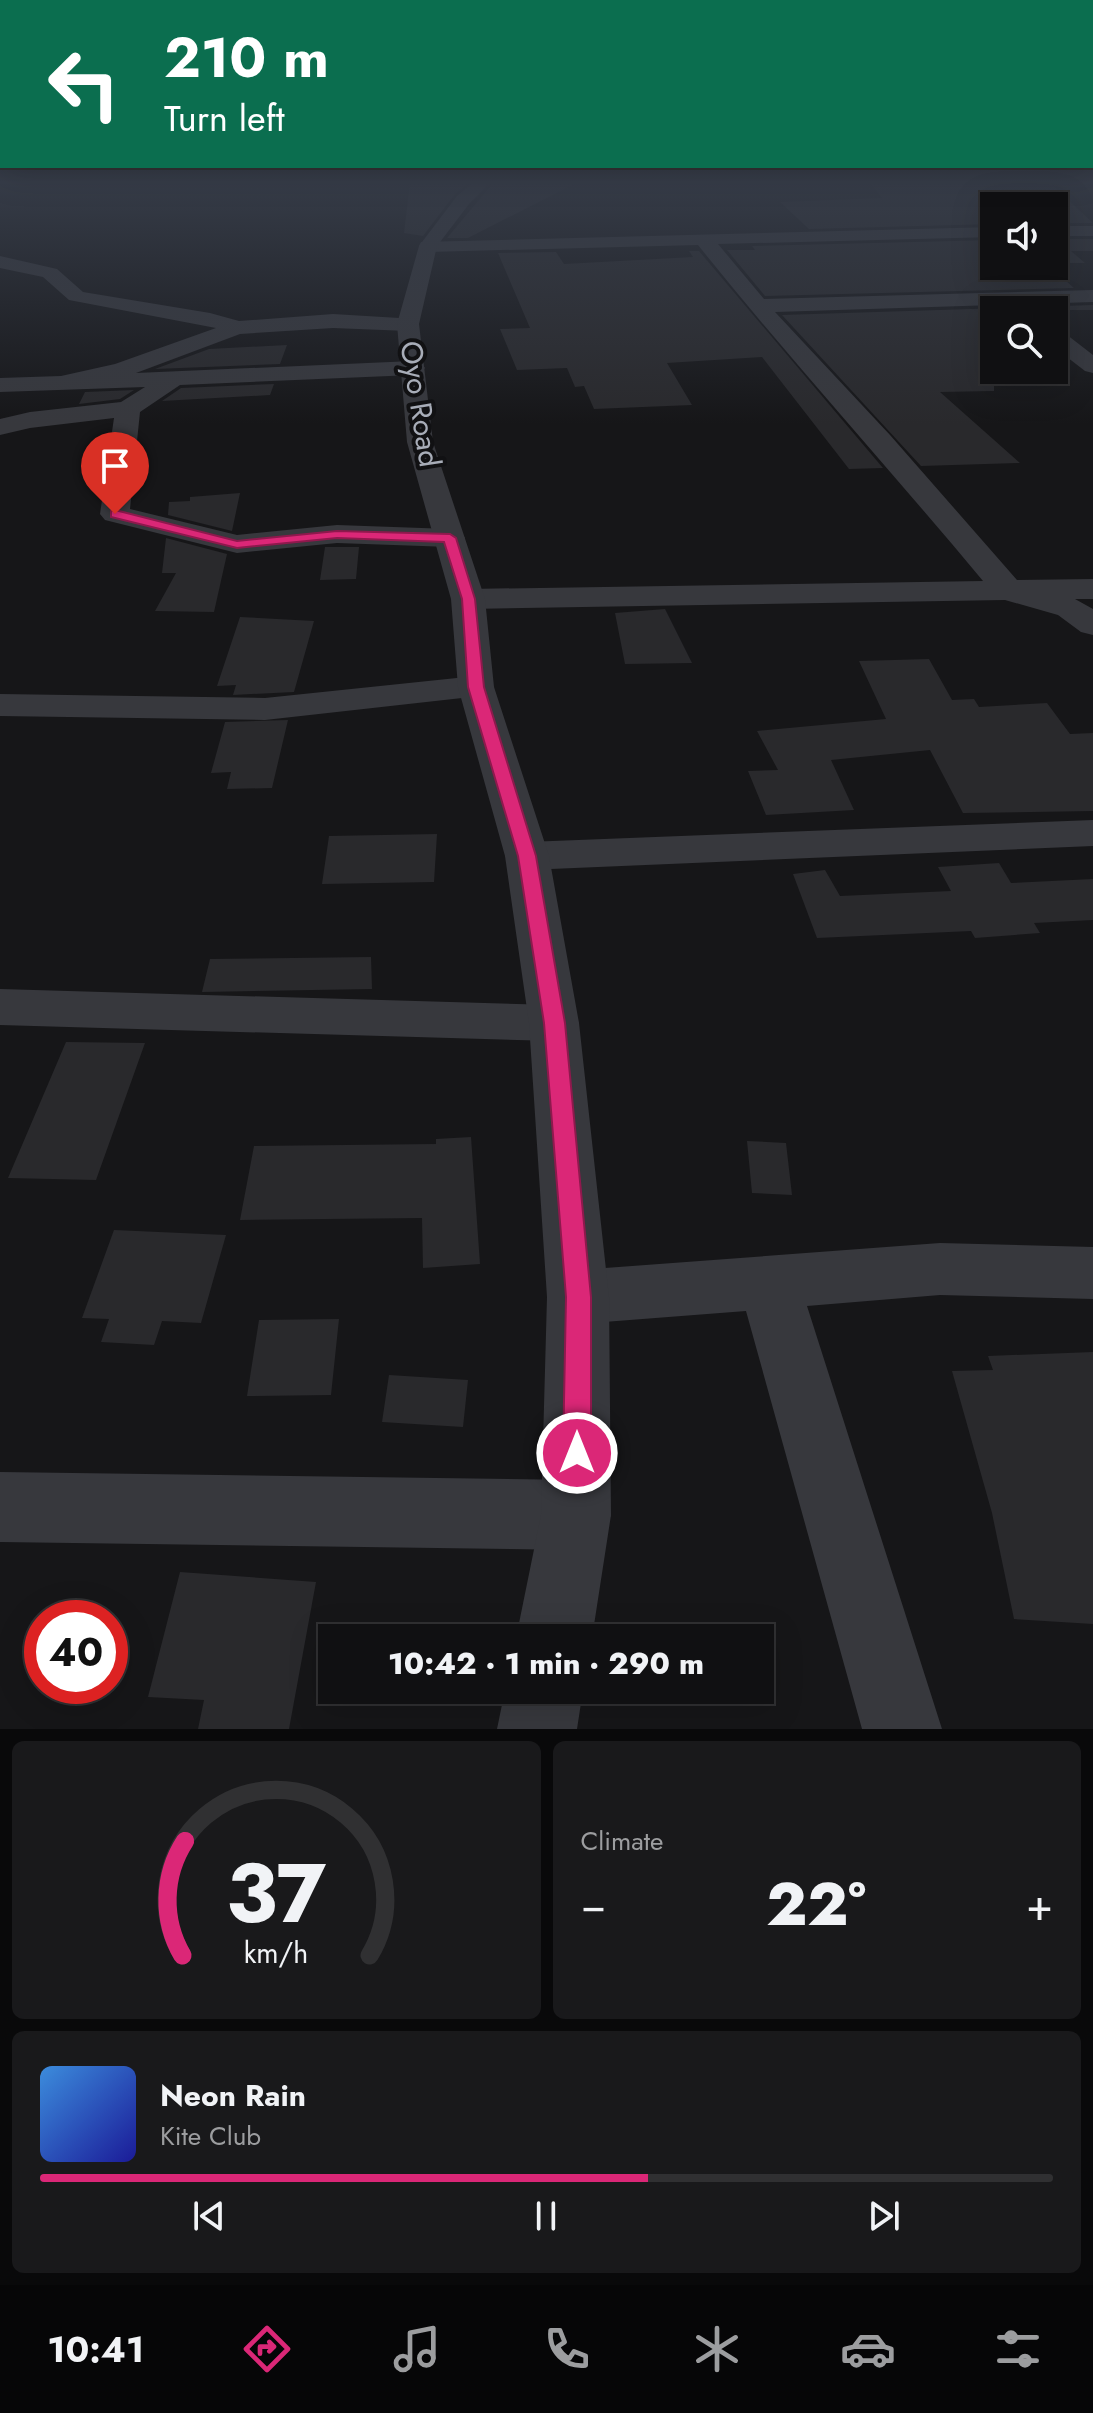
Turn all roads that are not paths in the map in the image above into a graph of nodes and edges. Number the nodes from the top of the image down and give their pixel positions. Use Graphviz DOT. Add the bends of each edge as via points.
graph roads {
  1 [pos="3,263"];
  2 [pos="424,263"];
  3 [pos="723,263"];
  4 [pos="1093,296"];
  5 [pos="1068,298"];
  6 [pos="980,304"];
  7 [pos="758,306"];
  8 [pos="408,324"];
  9 [pos="237,328"];
  10 [pos="1068,347"];
  11 [pos="1093,366"];
  12 [pos="413,368"];
  13 [pos="174,378"];
  14 [pos="61,383"];
  15 [pos="0,385"];
  16 [pos="128,409"];
  17 [pos="0,427"];
  18 [pos="450,538"];
  19 [pos="1093,589"];
  20 [pos="1009,591"];
  21 [pos="468,599"];
  22 [pos="1093,625"];
  23 [pos="476,687"];
  24 [pos="0,705"];
  25 [pos="1093,833"];
  26 [pos="527,856"];
  27 [pos="0,1007"];
  28 [pos="554,1023"];
  29 [pos="1093,1273"];
  30 [pos="769,1282"];
  31 [pos="578,1297"];
  32 [pos="0,1507"];
  33 [pos="576,1515"];
  34 [pos="557,1624"];
  35 [pos="541,1704"];
  36 [pos="537,1729"];
  37 [pos="902,1729"];
  1 -- 9 [label="street" via="50,273 76,296"];
  2 -- 8 [label="street, Oyo Road"];
  3 -- 7 [label="street"];
  4 -- 5 [label="street"];
  6 -- 7 [label="street"];
  7 -- 20 [label="street"];
  8 -- 9 [label="street" via="333,321"];
  8 -- 12 [label="street, Oyo Road"];
  9 -- 14 [label="street" via="121,370"];
  10 -- 11 [label="street"];
  12 -- 13 [label="street"];
  12 -- 18 [label="street, Oyo Road" via="420,442"];
  13 -- 14 [label="street"];
  13 -- 16 [label="street"];
  14 -- 15 [label="street"];
  16 -- 17 [label="street"];
  16 -- 18 [label="street" via="115,514 237,544 337,534"];
  18 -- 21 [label="street, Oyo Road"];
  19 -- 20 [label="street"];
  20 -- 21 [label="street"];
  20 -- 22 [label="street" via="1070,608"];
  21 -- 23 [label="street, Oyo Road"];
  23 -- 24 [label="street" via="265,709"];
  23 -- 26 [label="street, Oyo Road"];
  25 -- 26 [label="street"];
  26 -- 28 [label="street, Oyo Road"];
  27 -- 28 [label="street"];
  28 -- 31 [label="street, Oyo Road"];
  29 -- 30 [label="street" via="940,1269"];
  30 -- 31 [label="street"];
  30 -- 37 [label="street"];
  31 -- 33 [label="street, Oyo Road"];
  32 -- 33 [label="street"];
  33 -- 34 [label="street, Oyo Road"];
  35 -- 36 [label="street"];
}
